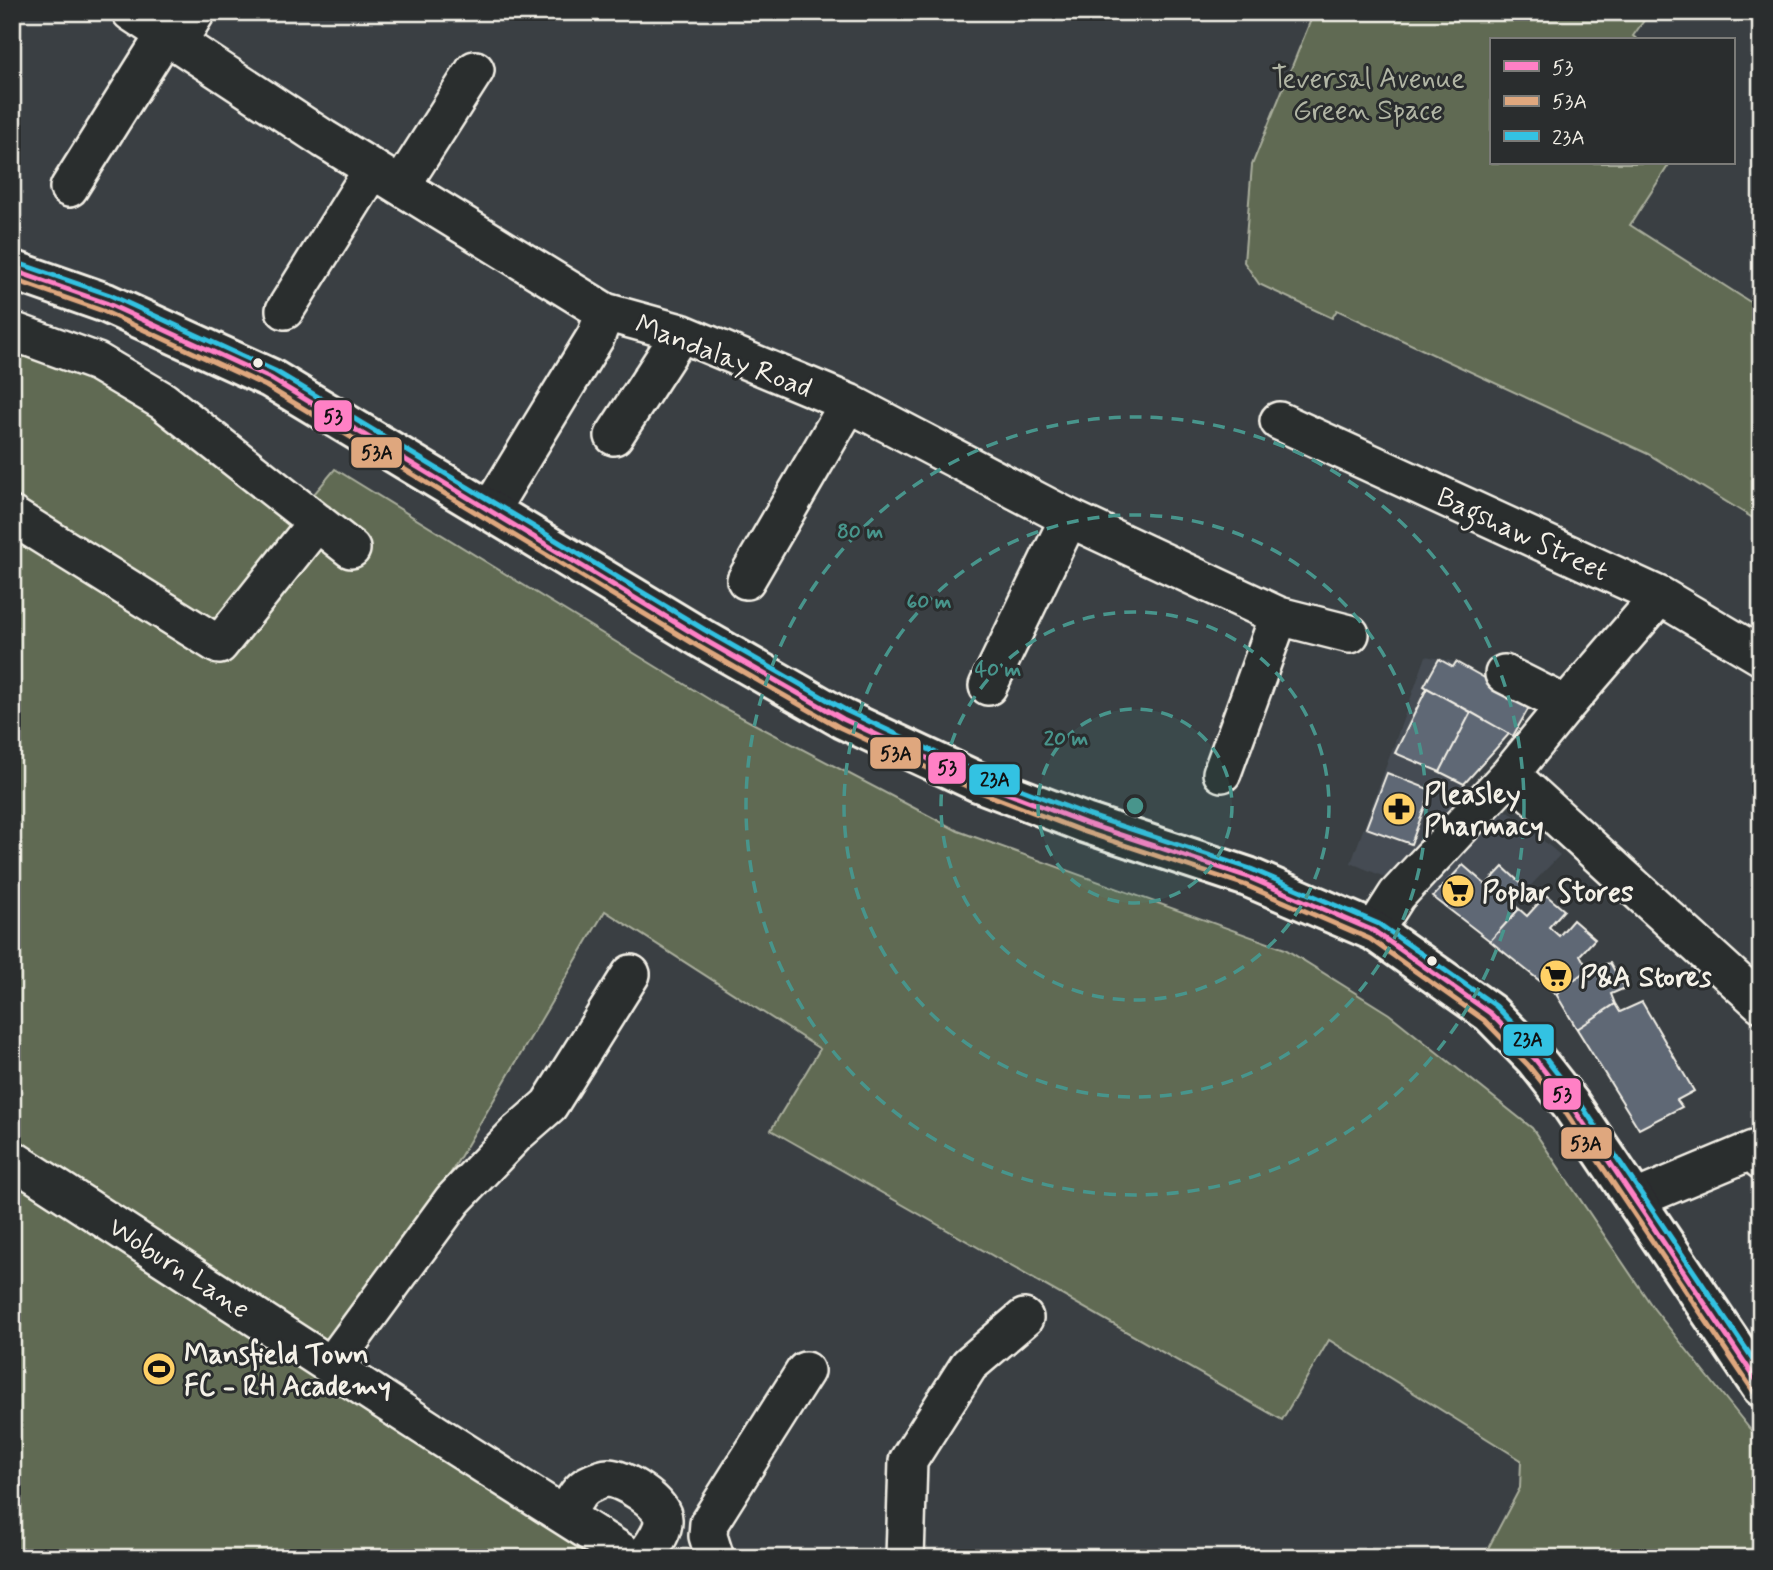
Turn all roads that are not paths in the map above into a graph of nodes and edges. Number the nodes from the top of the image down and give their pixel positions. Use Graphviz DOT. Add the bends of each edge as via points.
graph roads {
  1 [pos="131,12"];
  2 [pos="196,12"];
  3 [pos="171,39"];
  4 [pos="475,70"];
  5 [pos="387,178"];
  6 [pos="69,188"];
  7 [pos="12,270"];
  8 [pos="285,310"];
  9 [pos="605,312"];
  10 [pos="12,331"];
  11 [pos="681,333"];
  12 [pos="849,403"];
  13 [pos="1279,421"];
  14 [pos="614,436"];
  15 [pos="489,510"];
  16 [pos="12,516"];
  17 [pos="1069,519"];
  18 [pos="317,522"];
  19 [pos="351,549"];
  20 [pos="746,580"];
  21 [pos="1660,596"];
  22 [pos="1279,616"];
  23 [pos="1350,634"];
  24 [pos="1761,656"];
  25 [pos="1504,674"];
  26 [pos="988,686"];
  27 [pos="1566,705"];
  28 [pos="1222,773"];
  29 [pos="1510,774"];
  30 [pos="1374,931"];
  31 [pos="631,974"];
  32 [pos="1761,1003"];
  33 [pos="12,1159"];
  34 [pos="1761,1160"];
  35 [pos="1636,1199"];
  36 [pos="1024,1318"];
  37 [pos="333,1366"];
  38 [pos="805,1371"];
  39 [pos="1761,1387"];
  40 [pos="565,1515"];
  41 [pos="631,1558"];
  42 [pos="644,1558"];
  43 [pos="715,1558"];
  44 [pos="905,1558"];
  1 -- 3 [label="street, Mandalay Road"];
  2 -- 3 [label="street"];
  3 -- 5 [label="street, Mandalay Road"];
  3 -- 6 [label="street"];
  4 -- 5 [label="street"];
  5 -- 8 [label="street"];
  5 -- 9 [label="street, Mandalay Road"];
  7 -- 15 [label="highway" via="106,303 270,378"];
  9 -- 11 [label="street, Mandalay Road"];
  9 -- 15 [label="street" via="596,336"];
  10 -- 18 [label="street" via="97,362 163,401"];
  11 -- 12 [label="street, Mandalay Road"];
  11 -- 14 [label="street"];
  12 -- 17 [label="street, Mandalay Road"];
  12 -- 20 [label="street"];
  13 -- 21 [label="street, Bagshaw Street"];
  15 -- 30 [label="highway" via="843,719 978,782 1248,877"];
  16 -- 18 [label="street" via="219,645"];
  17 -- 22 [label="street, Mandalay Road"];
  17 -- 26 [label="street"];
  18 -- 19 [label="street"];
  21 -- 24 [label="street, Bagshaw Street"];
  21 -- 27 [label="street"];
  22 -- 23 [label="street, Mandalay Road"];
  22 -- 28 [label="street"];
  25 -- 27 [label="street"];
  27 -- 29 [label="street"];
  29 -- 30 [label="street" via="1397,895"];
  29 -- 32 [label="street"];
  30 -- 35 [label="highway" via="1499,1022 1571,1105"];
  31 -- 37 [label="street" via="549,1105 453,1200"];
  33 -- 37 [label="street, Woburn Lane"];
  34 -- 35 [label="street" via="1753,1150"];
  35 -- 39 [label="highway"];
  36 -- 44 [label="street" via="969,1365 908,1461"];
  37 -- 40 [label="street, Woburn Lane"];
  38 -- 43 [label="street" via="709,1524"];
  40 -- 41 [label="street, Woburn Lane"];
  40 -- 42 [label="street" via="584,1487 609,1478 628,1484 657,1506 663,1518"];
}
